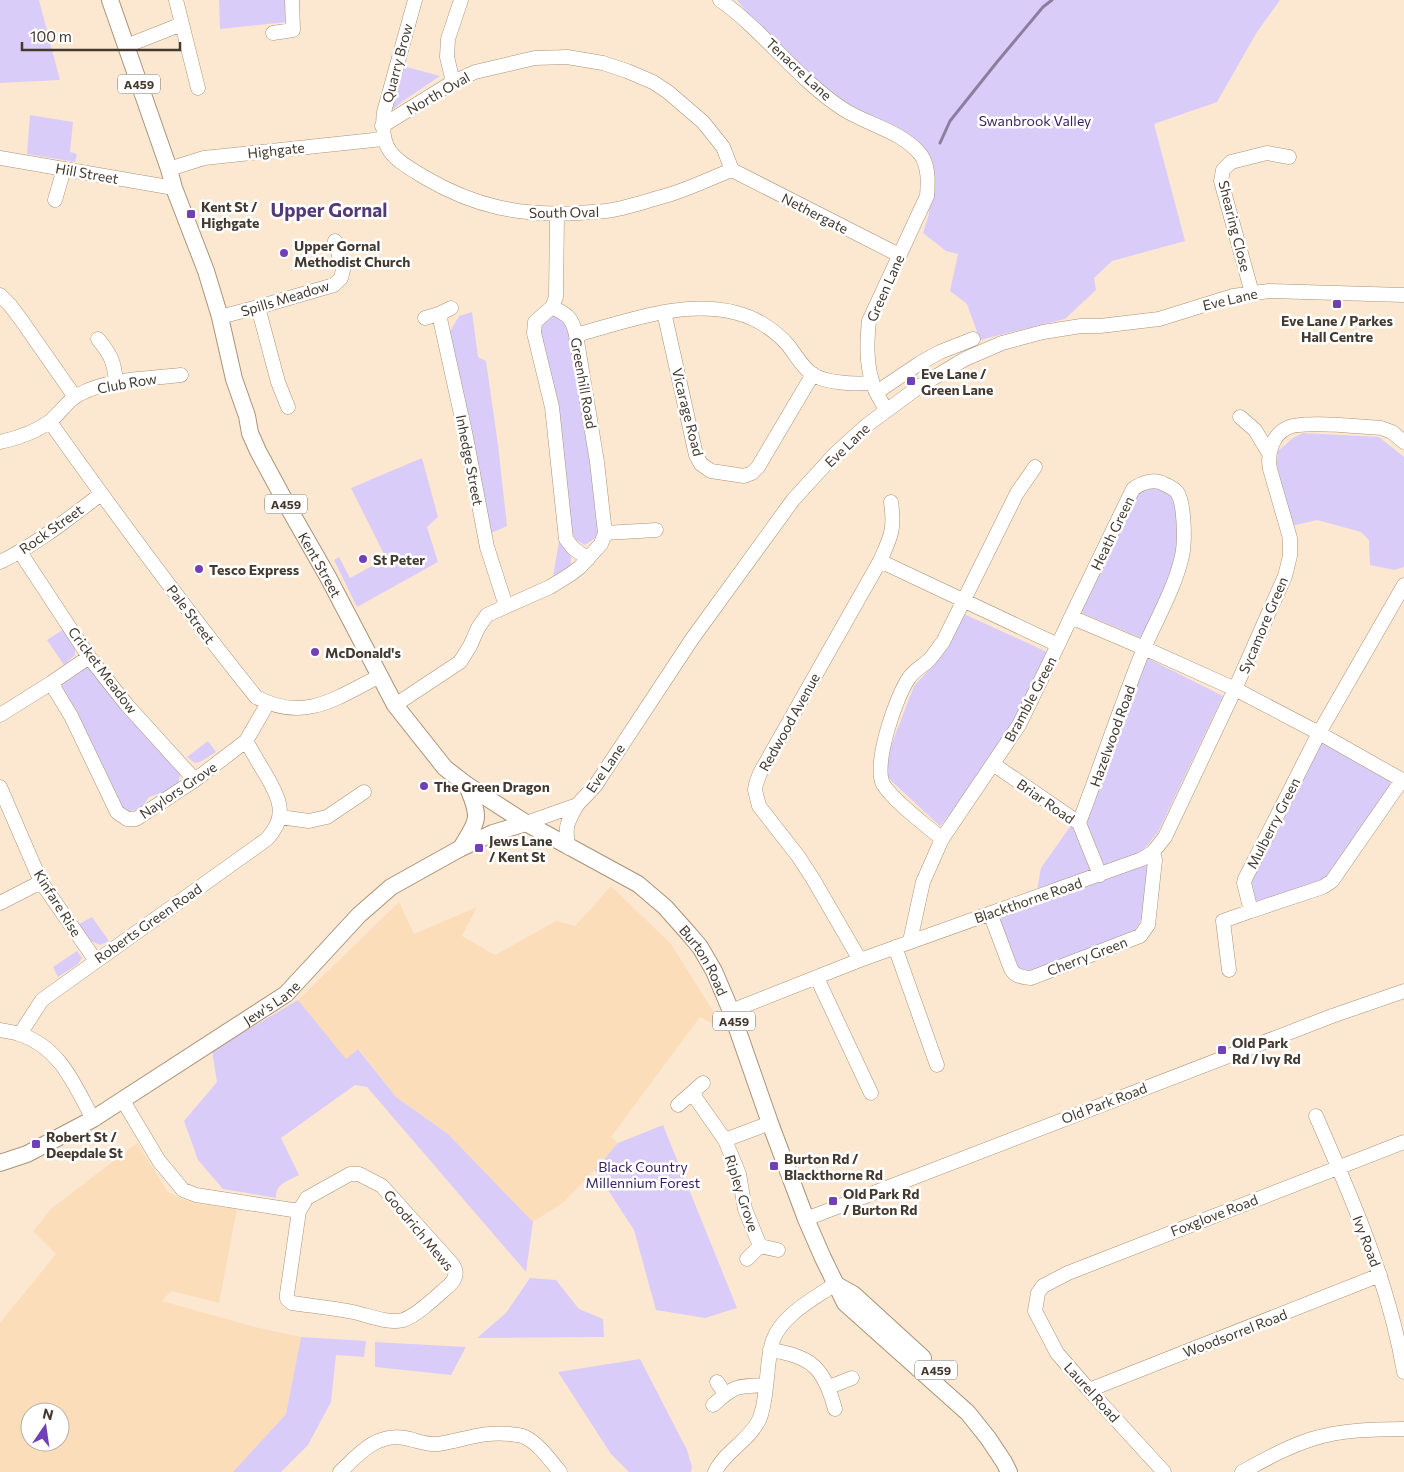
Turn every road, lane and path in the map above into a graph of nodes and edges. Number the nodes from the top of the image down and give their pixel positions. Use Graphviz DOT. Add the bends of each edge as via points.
graph roads {
  1 [pos="110,0"];
  2 [pos="176,0"];
  3 [pos="292,0"];
  4 [pos="415,0"];
  5 [pos="461,0"];
  6 [pos="722,0"];
  7 [pos="182,24"];
  8 [pos="273,33"];
  9 [pos="126,46"];
  10 [pos="453,82"];
  11 [pos="198,88"];
  12 [pos="383,133"];
  13 [pos="1289,157"];
  14 [pos="0,158"];
  15 [pos="926,168"];
  16 [pos="64,169"];
  17 [pos="169,169"];
  18 [pos="732,170"];
  19 [pos="174,188"];
  20 [pos="54,200"];
  21 [pos="557,214"];
  22 [pos="335,241"];
  23 [pos="899,255"];
  24 [pos="1252,293"];
  25 [pos="0,295"];
  26 [pos="1404,295"];
  27 [pos="552,306"];
  28 [pos="258,307"];
  29 [pos="664,312"];
  30 [pos="220,317"];
  31 [pos="425,318"];
  32 [pos="576,335"];
  33 [pos="98,339"];
  34 [pos="973,339"];
  35 [pos="812,374"];
  36 [pos="181,375"];
  37 [pos="116,382"];
  38 [pos="874,387"];
  39 [pos="75,397"];
  40 [pos="288,407"];
  41 [pos="886,410"];
  42 [pos="1240,417"];
  43 [pos="50,422"];
  44 [pos="1285,428"];
  45 [pos="1255,430"];
  46 [pos="0,442"];
  47 [pos="1404,442"];
  48 [pos="1269,452"];
  49 [pos="1034,467"];
  50 [pos="101,494"];
  51 [pos="891,502"];
  52 [pos="656,530"];
  53 [pos="604,533"];
  54 [pos="20,552"];
  55 [pos="588,559"];
  56 [pos="880,561"];
  57 [pos="0,562"];
  58 [pos="1404,585"];
  59 [pos="963,601"];
  60 [pos="506,606"];
  61 [pos="1071,618"];
  62 [pos="1058,645"];
  63 [pos="1144,648"];
  64 [pos="90,657"];
  65 [pos="380,676"];
  66 [pos="51,683"];
  67 [pos="1235,689"];
  68 [pos="268,703"];
  69 [pos="395,705"];
  70 [pos="0,715"];
  71 [pos="1319,732"];
  72 [pos="246,741"];
  73 [pos="993,764"];
  74 [pos="195,780"];
  75 [pos="1403,780"];
  76 [pos="467,785"];
  77 [pos="0,787"];
  78 [pos="364,792"];
  79 [pos="577,805"];
  80 [pos="280,817"];
  81 [pos="526,823"];
  82 [pos="1079,823"];
  83 [pos="942,838"];
  84 [pos="461,848"];
  85 [pos="569,848"];
  86 [pos="1153,852"];
  87 [pos="1100,874"];
  88 [pos="41,882"];
  89 [pos="0,903"];
  90 [pos="1251,912"];
  91 [pos="990,913"];
  92 [pos="910,941"];
  93 [pos="895,947"];
  94 [pos="860,960"];
  95 [pos="96,961"];
  96 [pos="1229,970"];
  97 [pos="817,978"];
  98 [pos="1404,992"];
  99 [pos="730,1011"];
  100 [pos="0,1030"];
  101 [pos="20,1034"];
  102 [pos="937,1065"];
  103 [pos="703,1083"];
  104 [pos="692,1093"];
  105 [pos="871,1093"];
  106 [pos="122,1099"];
  107 [pos="678,1106"];
  108 [pos="1316,1116"];
  109 [pos="93,1118"];
  110 [pos="770,1123"];
  111 [pos="725,1140"];
  112 [pos="1404,1142"];
  113 [pos="0,1163"];
  114 [pos="1339,1168"];
  115 [pos="298,1211"];
  116 [pos="806,1219"];
  117 [pos="760,1246"];
  118 [pos="778,1250"];
  119 [pos="748,1259"];
  120 [pos="1380,1276"];
  121 [pos="835,1284"];
  122 [pos="1035,1303"];
  123 [pos="770,1350"];
  124 [pos="1404,1372"];
  125 [pos="852,1378"];
  126 [pos="717,1382"];
  127 [pos="766,1384"];
  128 [pos="829,1387"];
  129 [pos="1089,1390"];
  130 [pos="725,1394"];
  131 [pos="713,1405"];
  132 [pos="835,1409"];
  133 [pos="1404,1429"];
  134 [pos="340,1472"];
  135 [pos="560,1472"];
  136 [pos="715,1472"];
  137 [pos="1009,1472"];
  138 [pos="1019,1472"];
  139 [pos="1164,1472"];
  140 [pos="1242,1472"];
  1 -- 9 [label="main road, A459"];
  2 -- 7 [label="street"];
  3 -- 8 [label="street" via="293,30"];
  4 -- 12 [label="street, Quarry Brow" via="384,112"];
  5 -- 10 [label="street" via="448,39 447,57"];
  6 -- 15 [label="street, Tenacre Lane" via="844,110 914,148"];
  7 -- 9 [label="street"];
  7 -- 11 [label="street"];
  9 -- 17 [label="main road, A459"];
  10 -- 12 [label="street, North Oval"];
  10 -- 18 [label="street, North Oval" via="475,72 535,58 567,57 603,63 653,82 668,92 703,122 723,148"];
  12 -- 17 [label="street, Highgate" via="204,158"];
  12 -- 21 [label="street, South Oval" via="387,147 397,159 457,194 490,206"];
  13 -- 24 [label="street, Shearing Close" via="1267,153 1231,162 1223,170 1221,181"];
  14 -- 16 [label="street, Hill Street"];
  15 -- 23 [label="street, Green Lane" via="927,196"];
  16 -- 19 [label="street, Hill Street"];
  16 -- 20 [label="street"];
  17 -- 19 [label="main road, Kent Street / A459"];
  18 -- 21 [label="street, South Oval" via="663,197 606,211"];
  18 -- 23 [label="street, Nethergate"];
  19 -- 30 [label="main road, Kent Street / A459"];
  21 -- 27 [label="street" via="556,297"];
  22 -- 28 [label="street, Spills Meadow" via="343,270 334,285"];
  23 -- 38 [label="street, Green Lane" via="869,320 866,341"];
  24 -- 26 [label="street, Eve Lane"];
  24 -- 41 [label="street, Eve Lane" via="1159,319 1081,326 1002,343 965,359"];
  25 -- 39 [label="street" via="16,312"];
  27 -- 32 [label="street, Greenhill Road" via="572,320"];
  27 -- 55 [label="street" via="535,322 534,333 552,407 566,539"];
  28 -- 30 [label="street, Spills Meadow"];
  28 -- 40 [label="street"];
  29 -- 32 [label="street"];
  29 -- 35 [label="street" via="713,308 760,322 776,333"];
  29 -- 35 [label="street, Vicarage Road" via="696,455 701,464 711,471 744,476 752,473"];
  30 -- 65 [label="main road, Kent Street / A459" via="250,433"];
  31 -- 60 [label="street, Inhedge Street" via="445,311 487,547"];
  32 -- 53 [label="street, Greenhill Road" via="598,462"];
  33 -- 37 [label="street" via="109,352"];
  34 -- 38 [label="street" via="940,352"];
  35 -- 38 [label="street"];
  36 -- 37 [label="street, Club Row"];
  37 -- 39 [label="street, Club Row"];
  38 -- 41 [label="street, Green Lane"];
  39 -- 43 [label="street, Club Row"];
  41 -- 79 [label="street, Eve Lane" via="835,454 783,512 692,639 595,786"];
  42 -- 45 [label="street"];
  43 -- 46 [label="street, Club Row" via="26,435"];
  43 -- 50 [label="street, Pale Street"];
  44 -- 45 [label="street"];
  44 -- 47 [label="street" via="1305,424 1380,428 1392,432"];
  44 -- 48 [label="street"];
  45 -- 48 [label="street"];
  48 -- 67 [label="street, Sycamore Green" via="1270,469 1290,538 1290,556 1285,576"];
  49 -- 59 [label="street" via="1017,492"];
  50 -- 54 [label="street, Rock Street"];
  50 -- 68 [label="street, Pale Street" via="200,627 256,697"];
  51 -- 56 [label="street, Redwood Avenue" via="894,520 891,537"];
  52 -- 53 [label="street"];
  53 -- 55 [label="street" via="601,544"];
  54 -- 57 [label="street, Rock Street"];
  54 -- 64 [label="street, Cricket Meadow"];
  55 -- 60 [label="street" via="564,579"];
  56 -- 59 [label="street, Bramble Green"];
  56 -- 94 [label="street, Redwood Avenue" via="760,774 755,790 759,806 798,856"];
  58 -- 71 [label="street"];
  59 -- 62 [label="street, Bramble Green"];
  59 -- 83 [label="street" via="943,642 930,659 909,677 887,731 880,763 882,782 890,793"];
  60 -- 69 [label="street" via="486,615 460,662"];
  61 -- 62 [label="street"];
  61 -- 63 [label="street"];
  61 -- 63 [label="street, Heath Green" via="1133,489 1140,484 1161,482 1177,493 1181,503 1182,555 1178,573"];
  62 -- 73 [label="street, Bramble Green" via="1019,725"];
  63 -- 67 [label="street"];
  63 -- 82 [label="street, Hazelwood Road"];
  64 -- 66 [label="street"];
  64 -- 74 [label="street, Cricket Meadow" via="126,704"];
  65 -- 68 [label="street, Pale Street" via="327,703 309,708 289,709"];
  65 -- 69 [label="main road, Kent Street / A459"];
  66 -- 70 [label="street"];
  66 -- 74 [label="street, Naylors Grove" via="71,716 117,812 127,820 136,819"];
  67 -- 71 [label="street, Sycamore Green"];
  67 -- 86 [label="street, Blackthorne Road" via="1165,837"];
  68 -- 72 [label="street, Naylors Grove"];
  69 -- 76 [label="main road, Kent Street / A459" via="445,768"];
  71 -- 75 [label="street"];
  71 -- 90 [label="street, Mulberry Green" via="1245,879"];
  72 -- 74 [label="street, Naylors Grove"];
  72 -- 80 [label="street" via="277,794"];
  73 -- 82 [label="street, Briar Road"];
  73 -- 83 [label="street, Bramble Green"];
  75 -- 90 [label="street" via="1332,881"];
  76 -- 81 [label="main road, Kent Street / A459"];
  76 -- 84 [label="main road" via="476,817"];
  77 -- 88 [label="street, Kinfare Rise"];
  78 -- 80 [label="street" via="327,817 309,821"];
  79 -- 81 [label="street, Eve Lane"];
  79 -- 85 [label="street" via="567,824"];
  80 -- 95 [label="street, Roberts Green Road" via="267,839"];
  81 -- 84 [label="main road, Jew's Lane" via="493,833"];
  81 -- 85 [label="main road, Burton Road / A459"];
  82 -- 87 [label="street, Briar Road"];
  83 -- 92 [label="street, Bramble Green" via="923,882"];
  84 -- 106 [label="main road, Jew's Lane" via="391,887 359,915 286,994"];
  85 -- 99 [label="main road, Burton Road / A459" via="638,884 665,907 700,947"];
  86 -- 87 [label="street, Blackthorne Road"];
  86 -- 91 [label="street, Cherry Green" via="1155,860 1148,925 1140,936 1031,978 1014,974 1010,969"];
  87 -- 91 [label="street, Blackthorne Road"];
  88 -- 89 [label="street"];
  88 -- 95 [label="street, Kinfare Rise"];
  90 -- 96 [label="street" via="1223,921"];
  91 -- 92 [label="street, Blackthorne Road"];
  92 -- 93 [label="street, Blackthorne Road"];
  93 -- 94 [label="street, Blackthorne Road"];
  93 -- 102 [label="street"];
  94 -- 97 [label="street, Blackthorne Road"];
  95 -- 101 [label="street, Roberts Green Road" via="42,1000"];
  97 -- 99 [label="street, Blackthorne Road"];
  97 -- 105 [label="street"];
  98 -- 116 [label="street, Old Park Road" via="1332,1016"];
  99 -- 110 [label="main road, Burton Road / A459"];
  100 -- 101 [label="street"];
  101 -- 109 [label="street" via="43,1046 63,1065"];
  103 -- 104 [label="street"];
  104 -- 107 [label="street"];
  104 -- 111 [label="street, Ripley Grove"];
  106 -- 109 [label="main road, Jew's Lane"];
  106 -- 115 [label="street" via="159,1161 183,1190 196,1195"];
  108 -- 114 [label="street, Ivy Road"];
  109 -- 113 [label="main road, Jew's Lane" via="27,1154"];
  110 -- 111 [label="street, Ripley Grove"];
  110 -- 116 [label="main road, Burton Road / A459"];
  111 -- 117 [label="street, Ripley Grove" via="739,1174 745,1208"];
  112 -- 114 [label="street, Foxglove Road"];
  114 -- 120 [label="street, Ivy Road"];
  114 -- 122 [label="street, Foxglove Road" via="1068,1273 1043,1286"];
  115 -- 115 [label="street, Goodrich Mews" via="307,1198 340,1178 359,1174 382,1186 453,1265 455,1277 448,1287 411,1317 401,1320 292,1303 286,1294"];
  116 -- 121 [label="main road, Burton Road / A459"];
  117 -- 118 [label="street, Ripley Grove"];
  117 -- 119 [label="street, Ripley Grove"];
  120 -- 124 [label="street, Ivy Road"];
  120 -- 129 [label="street, Woodsorrel Road"];
  121 -- 123 [label="street" via="791,1315 778,1331"];
  121 -- 137 [label="main road, A459" via="845,1303 968,1413"];
  121 -- 138 [label="main road, A459" via="853,1294 937,1370 984,1420"];
  122 -- 129 [label="street, Laurel Road" via="1035,1311 1057,1353"];
  123 -- 127 [label="street"];
  123 -- 128 [label="street" via="808,1360"];
  125 -- 128 [label="street"];
  126 -- 130 [label="street"];
  127 -- 130 [label="street" via="738,1386"];
  127 -- 136 [label="street" via="760,1417 754,1428 720,1462"];
  128 -- 132 [label="street"];
  129 -- 139 [label="street, Laurel Road"];
  130 -- 131 [label="street"];
  133 -- 140 [label="street" via="1374,1429 1312,1439 1280,1451"];
  134 -- 135 [label="street" via="367,1446 385,1438 434,1444 490,1434 524,1436"];
}
